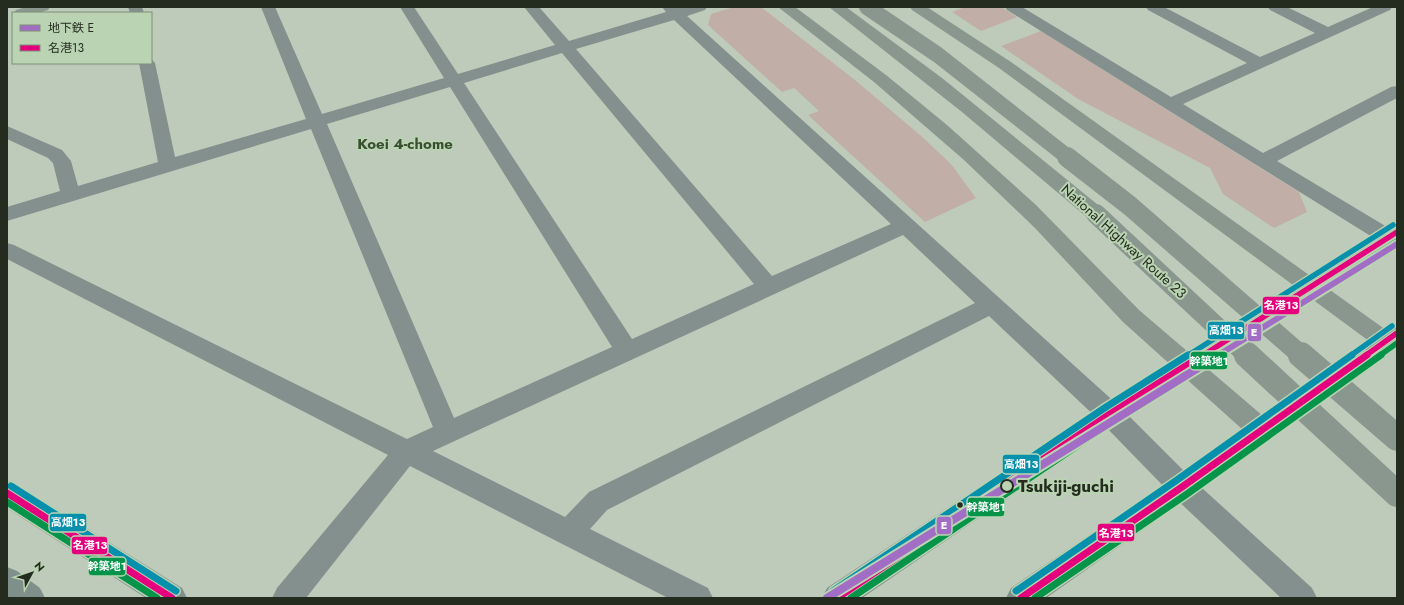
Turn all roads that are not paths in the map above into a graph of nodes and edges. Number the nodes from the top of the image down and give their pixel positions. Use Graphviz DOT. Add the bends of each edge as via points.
graph roads {
  1 [pos="43,7"];
  2 [pos="268,7"];
  3 [pos="407,7"];
  4 [pos="531,7"];
  5 [pos="700,7"];
  6 [pos="785,7"];
  7 [pos="836,7"];
  8 [pos="867,7"];
  9 [pos="917,7"];
  10 [pos="1012,7"];
  11 [pos="1153,7"];
  12 [pos="1275,7"];
  13 [pos="1385,7"];
  14 [pos="673,11"];
  15 [pos="25,12"];
  16 [pos="1328,33"];
  17 [pos="565,47"];
  18 [pos="147,64"];
  19 [pos="1260,64"];
  20 [pos="454,81"];
  21 [pos="1397,91"];
  22 [pos="1170,104"];
  23 [pos="316,122"];
  24 [pos="7,132"];
  25 [pos="1262,161"];
  26 [pos="168,166"];
  27 [pos="71,195"];
  28 [pos="7,214"];
  29 [pos="906,225"];
  30 [pos="1394,237"];
  31 [pos="7,250"];
  32 [pos="769,287"];
  33 [pos="1311,287"];
  34 [pos="992,305"];
  35 [pos="1391,337"];
  36 [pos="626,351"];
  37 [pos="1186,365"];
  38 [pos="1110,414"];
  39 [pos="1261,430"];
  40 [pos="448,432"];
  41 [pos="1397,438"];
  42 [pos="406,451"];
  43 [pos="1182,487"];
  44 [pos="7,492"];
  45 [pos="1397,494"];
  46 [pos="568,533"];
  47 [pos="172,598"];
  48 [pos="286,598"];
  49 [pos="698,598"];
  50 [pos="837,598"];
  51 [pos="1021,598"];
  52 [pos="1302,598"];
  1 -- 15 [label="street"];
  2 -- 23 [label="street"];
  3 -- 20 [label="street"];
  4 -- 17 [label="street"];
  5 -- 14 [label="street"];
  6 -- 37 [label="highway" via="829,38 965,151 1029,210 1130,316"];
  7 -- 45 [label="highway, National Highway Route 23, bridge" via="962,102 1096,214"];
  8 -- 41 [label="highway, National Highway Route 23, bridge" via="938,55 1130,206"];
  9 -- 33 [label="highway" via="1005,65"];
  10 -- 22 [label="street"];
  11 -- 19 [label="street"];
  12 -- 16 [label="street"];
  13 -- 16 [label="street"];
  14 -- 17 [label="street"];
  14 -- 29 [label="street"];
  16 -- 19 [label="street"];
  17 -- 20 [label="street"];
  17 -- 32 [label="street"];
  18 -- 26 [label="street"];
  19 -- 22 [label="street"];
  20 -- 23 [label="street"];
  20 -- 36 [label="street"];
  21 -- 25 [label="street"];
  22 -- 25 [label="street"];
  23 -- 26 [label="street"];
  23 -- 40 [label="street"];
  24 -- 27 [label="street" via="55,154 62,161"];
  25 -- 30 [label="street"];
  26 -- 27 [label="street"];
  27 -- 28 [label="street"];
  29 -- 32 [label="street"];
  29 -- 34 [label="street"];
  30 -- 33 [label="main road"];
  31 -- 42 [label="street"];
  32 -- 36 [label="street"];
  33 -- 35 [label="highway"];
  33 -- 37 [label="main road"];
  34 -- 38 [label="street"];
  34 -- 46 [label="street" via="598,501"];
  35 -- 39 [label="main road"];
  36 -- 40 [label="street"];
  37 -- 38 [label="main road"];
  37 -- 39 [label="highway"];
  38 -- 43 [label="street"];
  38 -- 50 [label="main road"];
  39 -- 43 [label="main road"];
  40 -- 42 [label="street"];
  42 -- 46 [label="street"];
  42 -- 48 [label="street"];
  43 -- 51 [label="main road"];
  43 -- 52 [label="street"];
  44 -- 47 [label="main road"];
  46 -- 49 [label="street"];
}
